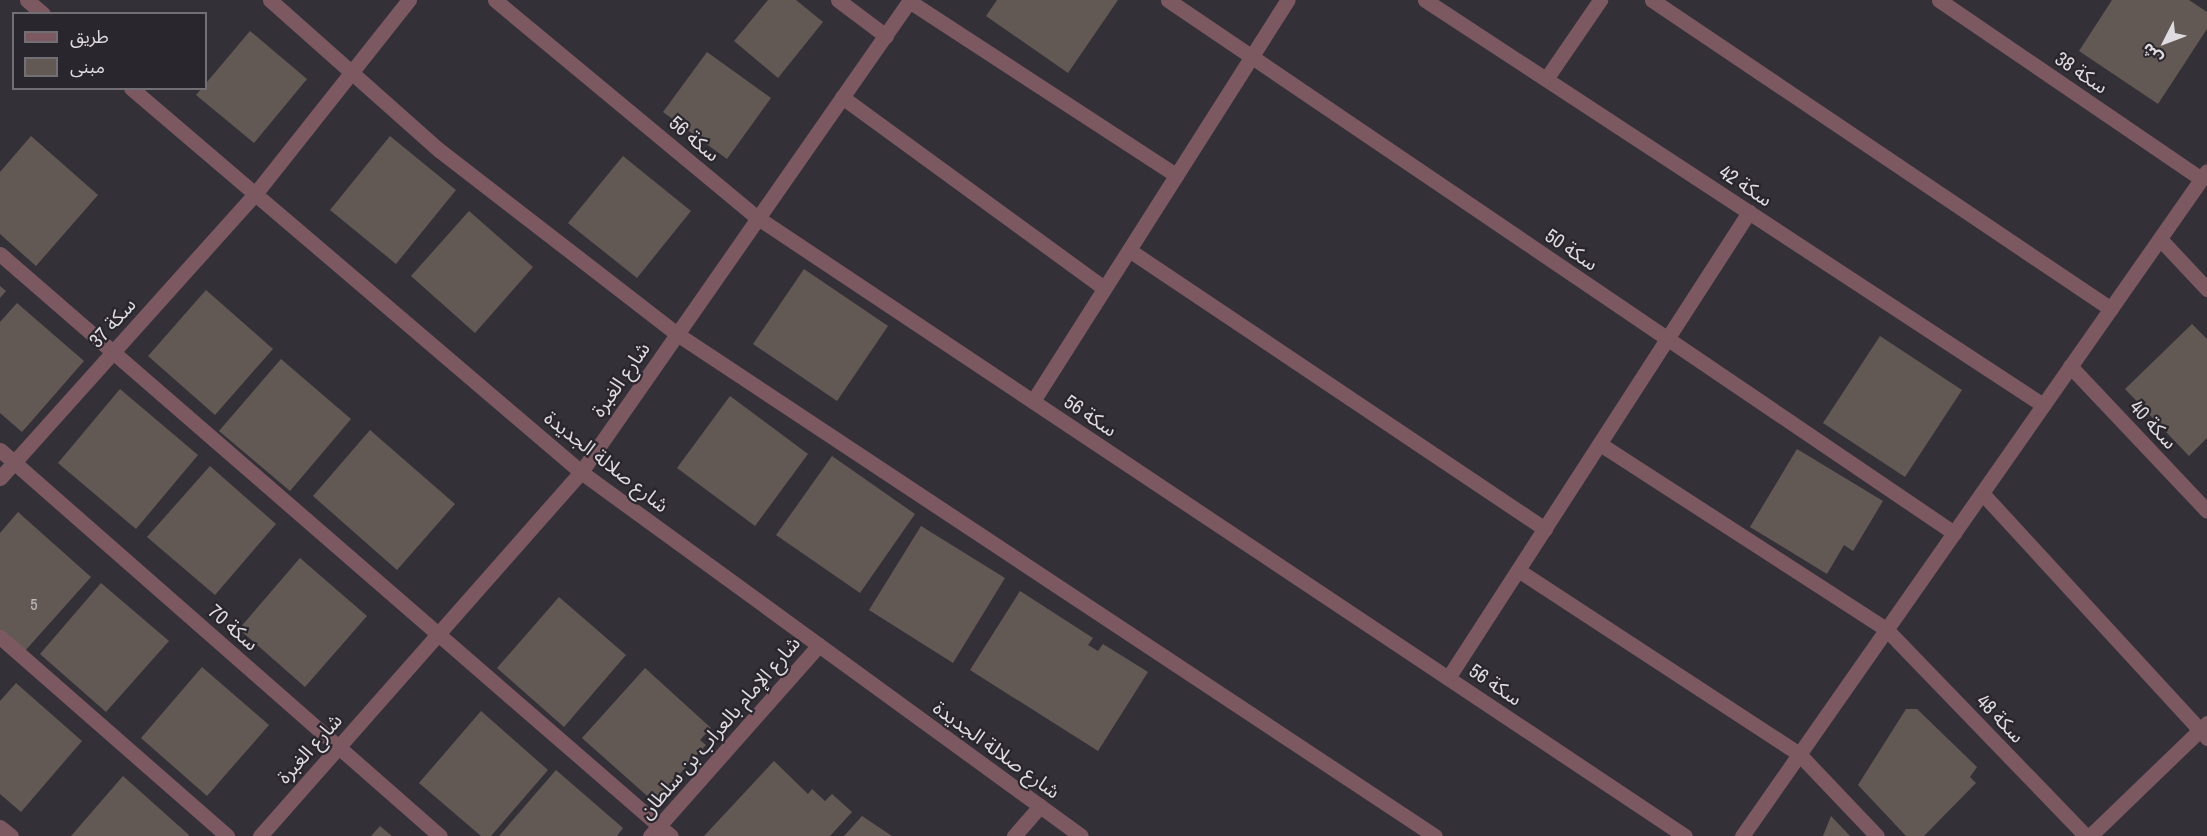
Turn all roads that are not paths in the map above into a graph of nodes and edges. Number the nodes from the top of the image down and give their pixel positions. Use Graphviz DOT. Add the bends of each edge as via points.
graph roads {
  1 [pos="27,0"];
  2 [pos="270,0"];
  3 [pos="409,0"];
  4 [pos="495,0"];
  5 [pos="838,0"];
  6 [pos="1168,0"];
  7 [pos="1287,0"];
  8 [pos="1425,0"];
  9 [pos="1600,0"];
  10 [pos="1652,0"];
  11 [pos="1939,0"];
  12 [pos="909,1"];
  13 [pos="41,12"];
  14 [pos="886,36"];
  15 [pos="1251,57"];
  16 [pos="352,72"];
  17 [pos="1546,79"];
  18 [pos="133,90"];
  19 [pos="842,97"];
  20 [pos="1176,175"];
  21 [pos="2204,175"];
  22 [pos="255,194"];
  23 [pos="1749,212"];
  24 [pos="758,218"];
  25 [pos="2160,238"];
  26 [pos="1129,250"];
  27 [pos="0,254"];
  28 [pos="1104,288"];
  29 [pos="2207,289"];
  30 [pos="2111,309"];
  31 [pos="677,334"];
  32 [pos="1667,339"];
  33 [pos="113,352"];
  34 [pos="2070,366"];
  35 [pos="1033,401"];
  36 [pos="2043,405"];
  37 [pos="1600,444"];
  38 [pos="0,450"];
  39 [pos="14,463"];
  40 [pos="581,472"];
  41 [pos="0,478"];
  42 [pos="1982,493"];
  43 [pos="2207,511"];
  44 [pos="1545,529"];
  45 [pos="1954,533"];
  46 [pos="1518,570"];
  47 [pos="1887,629"];
  48 [pos="439,634"];
  49 [pos="0,637"];
  50 [pos="819,645"];
  51 [pos="1448,678"];
  52 [pos="2204,730"];
  53 [pos="338,747"];
  54 [pos="1798,754"];
  55 [pos="1040,806"];
  56 [pos="0,827"];
  57 [pos="660,833"];
  58 [pos="11,836"];
  59 [pos="227,836"];
  60 [pos="260,836"];
  61 [pos="440,836"];
  62 [pos="1014,836"];
  63 [pos="1081,836"];
  64 [pos="1435,836"];
  65 [pos="1685,836"];
  66 [pos="1742,836"];
  67 [pos="1877,836"];
  68 [pos="2088,836"];
  1 -- 13 [label="street"];
  2 -- 16 [label="street"];
  3 -- 16 [label="street, سكة 37"];
  4 -- 24 [label="street, سكة 56"];
  5 -- 14 [label="street"];
  6 -- 15 [label="street, سكة 50"];
  7 -- 15 [label="street"];
  8 -- 17 [label="street, سكة 42"];
  9 -- 17 [label="street"];
  10 -- 30 [label="street"];
  11 -- 21 [label="street, سكة 38"];
  12 -- 14 [label="street, شارع الغبرة"];
  12 -- 20 [label="street"];
  14 -- 19 [label="street, شارع الغبرة"];
  15 -- 20 [label="street"];
  15 -- 32 [label="street, سكة 50"];
  16 -- 22 [label="street, سكة 37"];
  16 -- 31 [label="street" via="439,150"];
  17 -- 23 [label="street, سكة 42"];
  18 -- 22 [label="street, شارع صلالة الجديدة"];
  19 -- 24 [label="street, شارع الغبرة"];
  19 -- 28 [label="street"];
  20 -- 26 [label="street"];
  21 -- 25 [label="street"];
  22 -- 33 [label="street, سكة 37"];
  22 -- 40 [label="street, شارع صلالة الجديدة"];
  23 -- 32 [label="street"];
  23 -- 36 [label="street, سكة 42"];
  24 -- 31 [label="street, شارع الغبرة"];
  24 -- 35 [label="street, سكة 56"];
  25 -- 29 [label="street"];
  25 -- 30 [label="street"];
  26 -- 28 [label="street"];
  26 -- 44 [label="street"];
  27 -- 33 [label="street"];
  28 -- 35 [label="street"];
  30 -- 34 [label="street"];
  31 -- 40 [label="street, شارع الغبرة"];
  31 -- 64 [label="street"];
  32 -- 37 [label="street"];
  32 -- 45 [label="street, سكة 50"];
  33 -- 39 [label="street, سكة 37"];
  33 -- 48 [label="street"];
  34 -- 36 [label="street"];
  34 -- 43 [label="street, سكة 40"];
  35 -- 51 [label="street, سكة 56"];
  36 -- 42 [label="street"];
  37 -- 44 [label="street"];
  37 -- 47 [label="street, سكة 48"];
  38 -- 39 [label="street, سكة 70"];
  39 -- 41 [label="street, سكة 37"];
  39 -- 53 [label="street, سكة 70"];
  40 -- 48 [label="street, شارع الغبرة"];
  40 -- 50 [label="street, شارع صلالة الجديدة"];
  42 -- 45 [label="street"];
  42 -- 52 [label="street"];
  44 -- 46 [label="street"];
  45 -- 47 [label="street"];
  46 -- 51 [label="street"];
  46 -- 54 [label="street"];
  47 -- 54 [label="street"];
  47 -- 68 [label="street, سكة 48"];
  48 -- 53 [label="street, شارع الغبرة"];
  48 -- 57 [label="street"];
  49 -- 59 [label="street"];
  50 -- 55 [label="street, شارع صلالة الجديدة"];
  50 -- 57 [label="street, شارع الإمام بالعراب بن سلطان"];
  51 -- 65 [label="street, سكة 56"];
  52 -- 68 [label="street"];
  53 -- 60 [label="street, شارع الغبرة"];
  53 -- 61 [label="street, سكة 70"];
  54 -- 66 [label="street"];
  54 -- 67 [label="street"];
  55 -- 62 [label="street"];
  55 -- 63 [label="street, شارع صلالة الجديدة"];
  56 -- 58 [label="street"];
}
